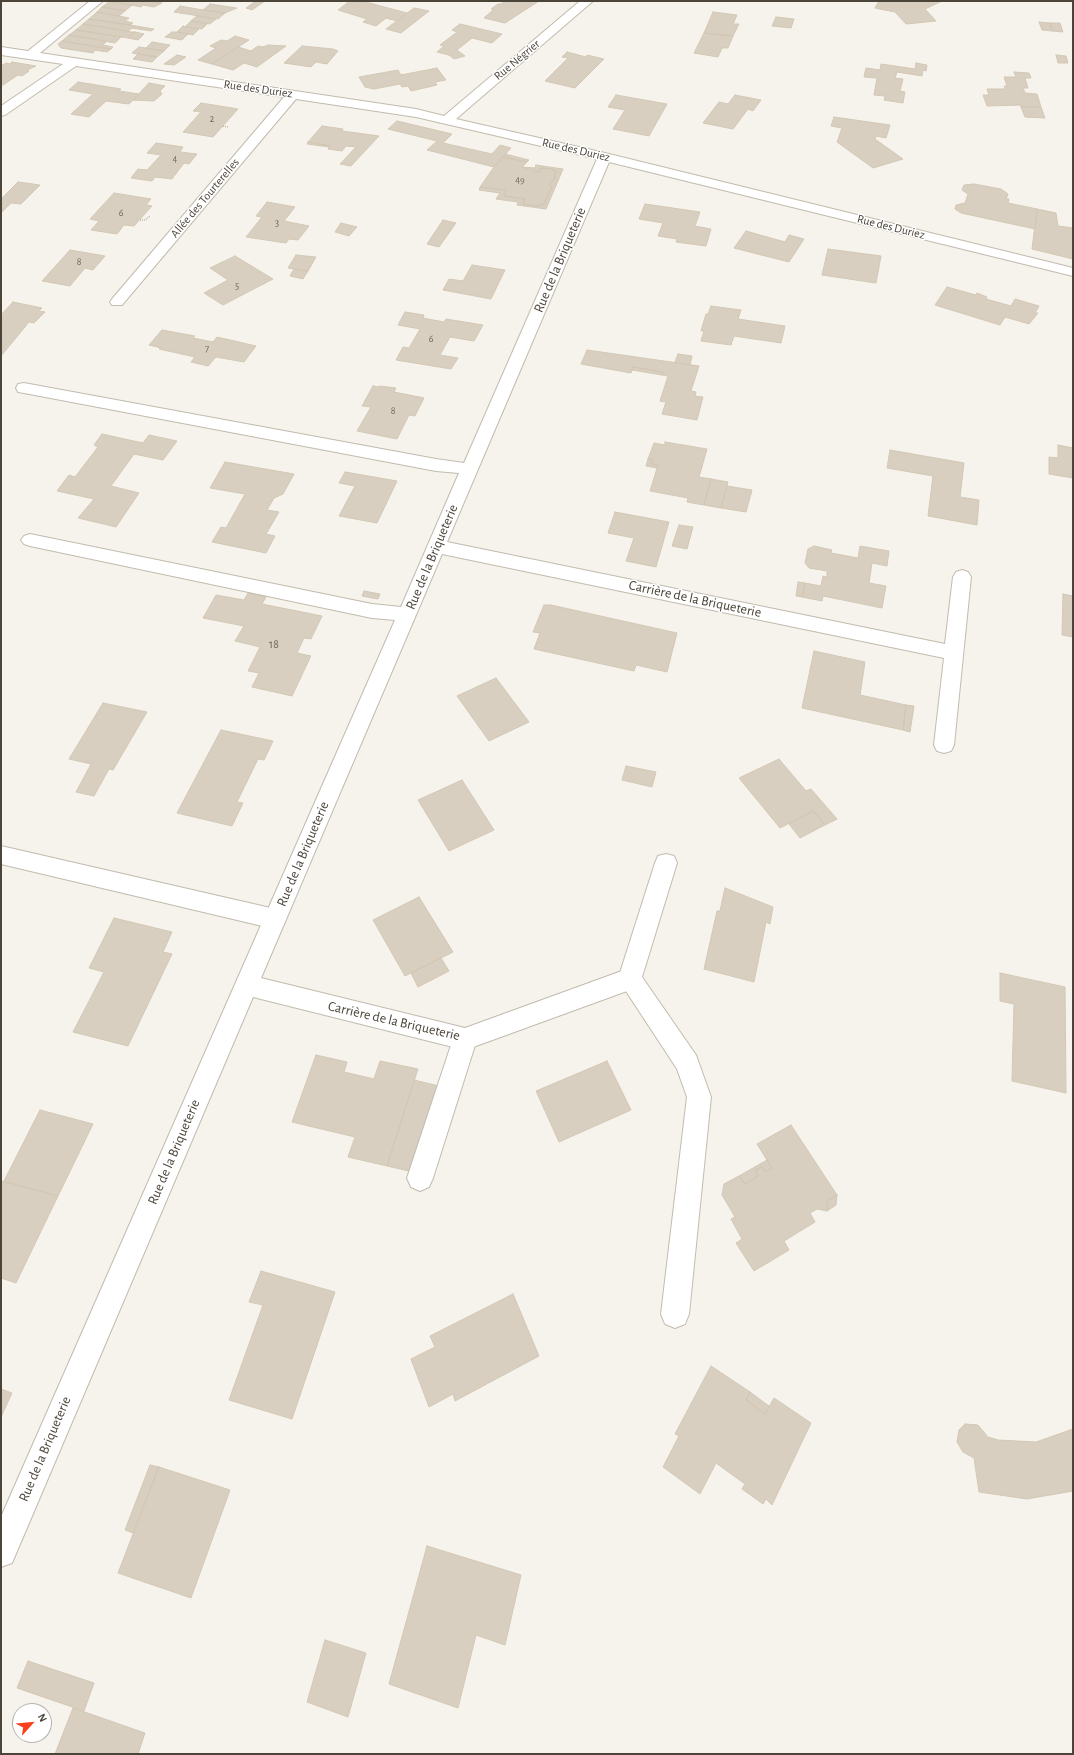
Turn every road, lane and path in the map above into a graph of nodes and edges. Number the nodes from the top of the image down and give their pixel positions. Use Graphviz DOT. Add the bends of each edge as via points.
graph roads {
  1 [pos="97,1"];
  2 [pos="587,1"];
  3 [pos="1,51"];
  4 [pos="31,55"];
  5 [pos="73,62"];
  6 [pos="293,94"];
  7 [pos="1,112"];
  8 [pos="447,120"];
  9 [pos="605,157"];
  10 [pos="1073,272"];
  11 [pos="117,302"];
  12 [pos="24,388"];
  13 [pos="470,469"];
  14 [pos="30,540"];
  15 [pos="436,546"];
  16 [pos="962,577"];
  17 [pos="407,614"];
  18 [pos="954,652"];
  19 [pos="944,745"];
  20 [pos="1,855"];
  21 [pos="666,863"];
  22 [pos="275,919"];
  23 [pos="630,979"];
  24 [pos="246,985"];
  25 [pos="465,1039"];
  26 [pos="420,1178"];
  27 [pos="675,1314"];
  28 [pos="1,1552"];
  1 -- 4 [label="street"];
  2 -- 8 [label="street, Rue Négrier"];
  3 -- 4 [label="street, Rue des Duriez"];
  4 -- 5 [label="street, Rue des Duriez"];
  5 -- 6 [label="street, Rue des Duriez"];
  5 -- 7 [label="street"];
  6 -- 8 [label="street, Rue des Duriez"];
  6 -- 11 [label="street, Allée des Tourterelles"];
  8 -- 9 [label="street, Rue des Duriez"];
  9 -- 10 [label="street, Rue des Duriez"];
  9 -- 13 [label="street, Rue de la Briqueterie"];
  12 -- 13 [label="street" via="397,458"];
  13 -- 15 [label="street, Rue de la Briqueterie"];
  14 -- 17 [label="street" via="372,611"];
  15 -- 17 [label="street, Rue de la Briqueterie"];
  15 -- 18 [label="street, Carrière de la Briqueterie"];
  16 -- 18 [label="street"];
  17 -- 22 [label="street, Rue de la Briqueterie"];
  18 -- 19 [label="street"];
  20 -- 22 [label="street"];
  21 -- 23 [label="street"];
  22 -- 24 [label="street, Rue de la Briqueterie"];
  23 -- 25 [label="street, Carrière de la Briqueterie"];
  23 -- 27 [label="street" via="687,1063 699,1097"];
  24 -- 25 [label="street, Carrière de la Briqueterie"];
  24 -- 28 [label="street, Rue de la Briqueterie"];
  25 -- 26 [label="street"];
}
